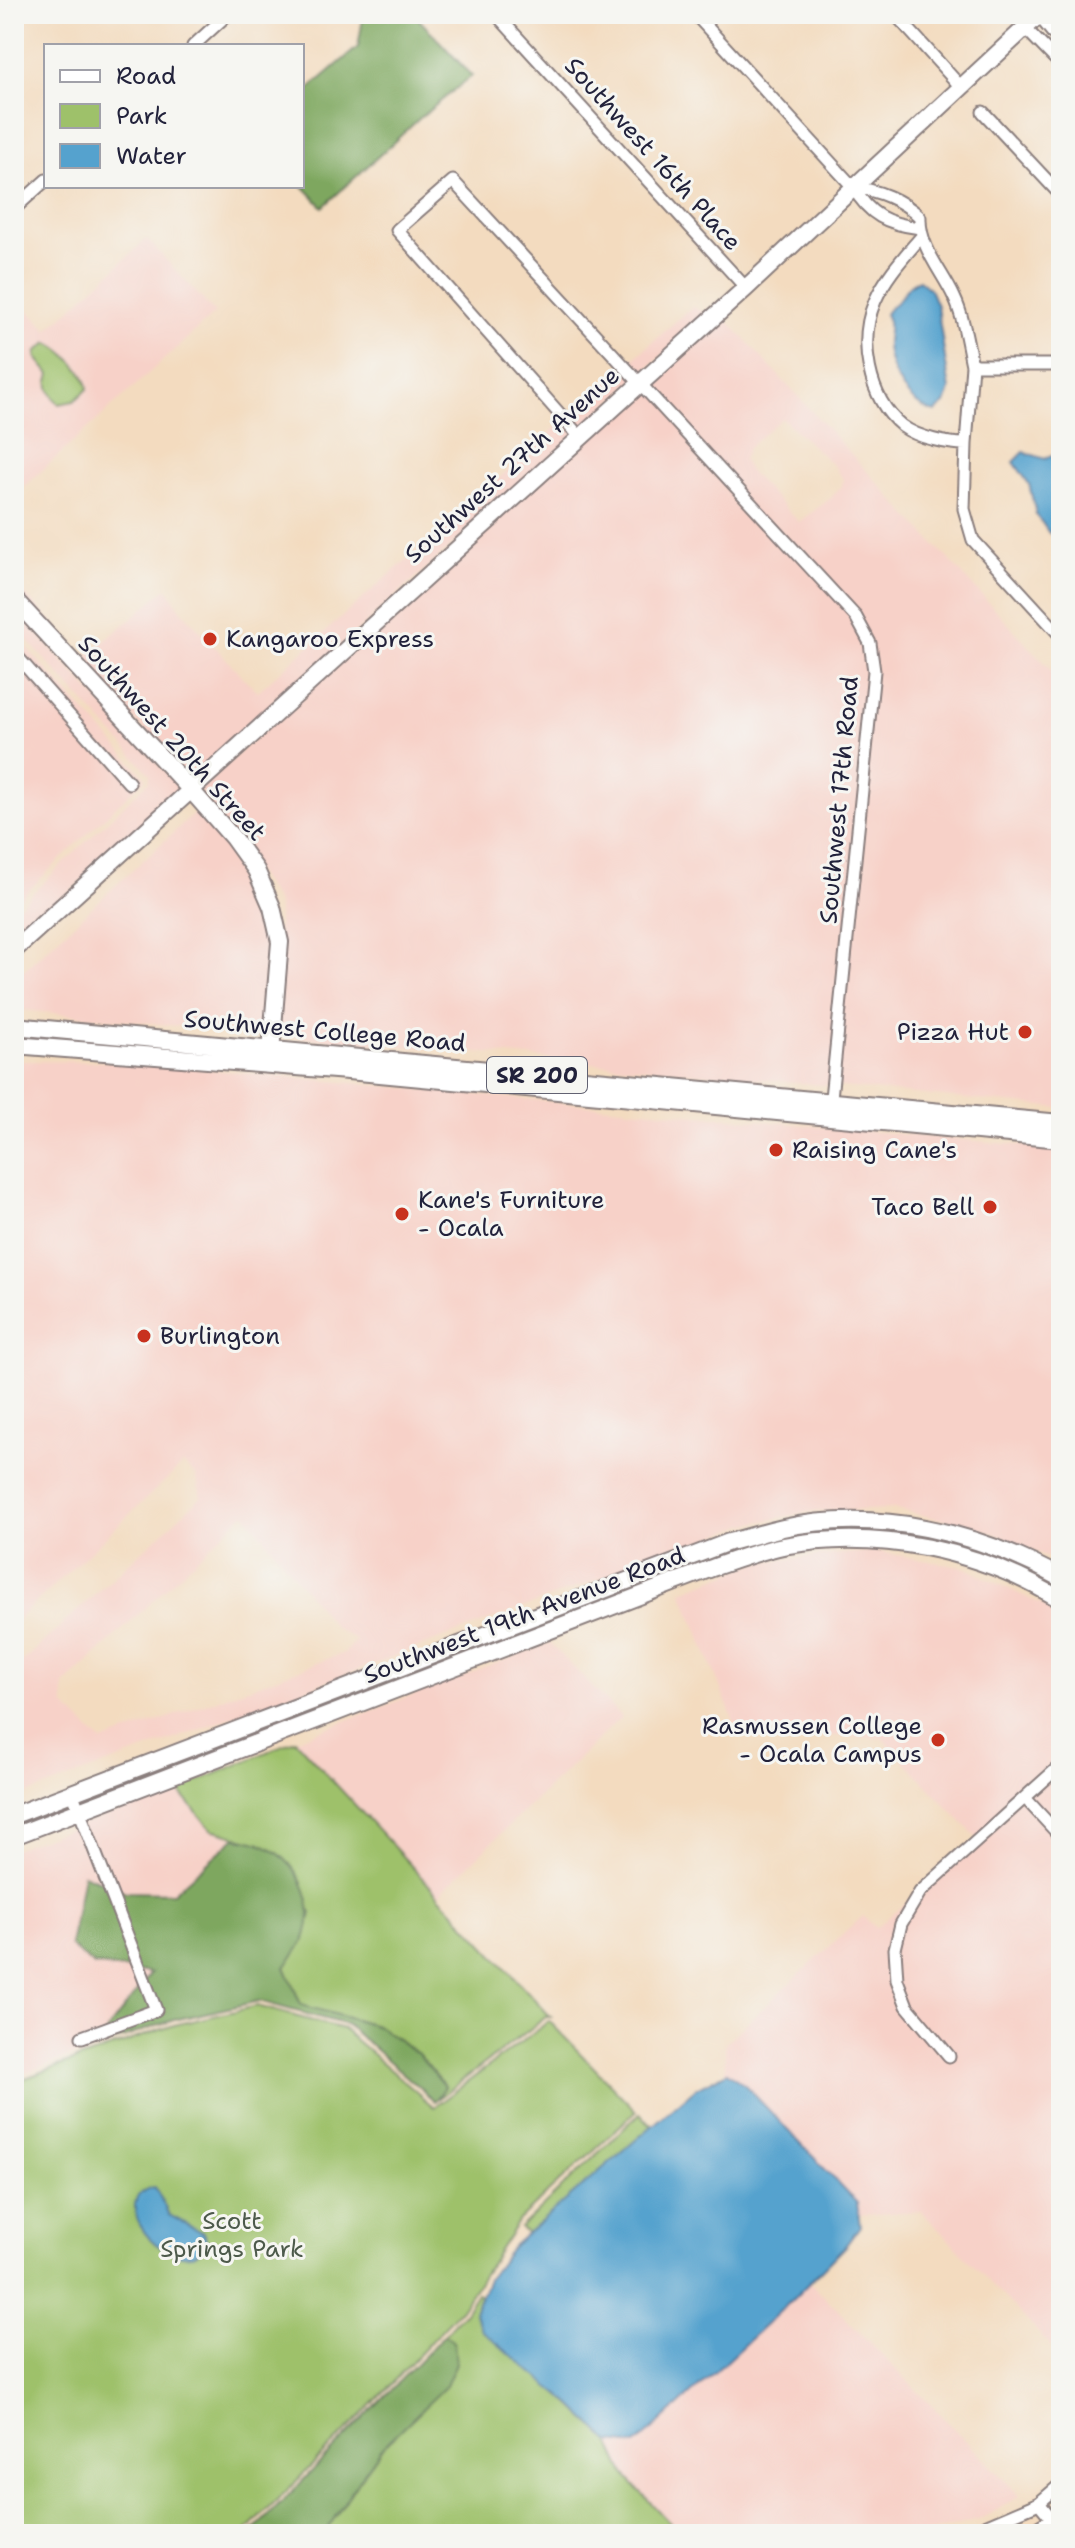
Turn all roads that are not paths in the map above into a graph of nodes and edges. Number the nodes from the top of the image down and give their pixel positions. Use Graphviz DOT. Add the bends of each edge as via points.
graph roads {
  1 [pos="228,14"];
  2 [pos="496,14"];
  3 [pos="695,14"];
  4 [pos="895,14"];
  5 [pos="1040,15"];
  6 [pos="1025,28"];
  7 [pos="1061,43"];
  8 [pos="195,44"];
  9 [pos="1061,65"];
  10 [pos="961,87"];
  11 [pos="983,112"];
  12 [pos="44,182"];
  13 [pos="853,187"];
  14 [pos="1061,192"];
  15 [pos="898,202"];
  16 [pos="14,209"];
  17 [pos="891,221"];
  18 [pos="921,232"];
  19 [pos="746,288"];
  20 [pos="972,365"];
  21 [pos="1061,365"];
  22 [pos="640,383"];
  23 [pos="580,437"];
  24 [pos="966,444"];
  25 [pos="14,599"];
  26 [pos="1061,636"];
  27 [pos="14,653"];
  28 [pos="129,783"];
  29 [pos="190,789"];
  30 [pos="14,950"];
  31 [pos="14,1026"];
  32 [pos="14,1045"];
  33 [pos="271,1058"];
  34 [pos="830,1109"];
  35 [pos="1061,1123"];
  36 [pos="1061,1139"];
  37 [pos="1061,1578"];
  38 [pos="1061,1600"];
  39 [pos="1061,1765"];
  40 [pos="72,1792"];
  41 [pos="1026,1799"];
  42 [pos="80,1811"];
  43 [pos="14,1815"];
  44 [pos="14,1836"];
  45 [pos="1061,1837"];
  46 [pos="82,2037"];
  47 [pos="949,2056"];
  48 [pos="1061,2484"];
  49 [pos="1039,2503"];
  50 [pos="1058,2521"];
  51 [pos="966,2534"];
  52 [pos="1027,2534"];
  1 -- 8 [label="street"];
  2 -- 19 [label="street, Southwest 16th Place"];
  3 -- 13 [label="street"];
  4 -- 10 [label="street"];
  5 -- 6 [label="main road, Southwest 27th Avenue"];
  5 -- 7 [label="street"];
  6 -- 9 [label="street"];
  6 -- 10 [label="main road, Southwest 27th Avenue"];
  10 -- 13 [label="main road, Southwest 27th Avenue"];
  11 -- 14 [label="street"];
  12 -- 16 [label="street"];
  13 -- 15 [label="street"];
  13 -- 17 [label="street" via="876,216"];
  13 -- 19 [label="main road, Southwest 27th Avenue"];
  15 -- 17 [label="street"];
  15 -- 18 [label="street" via="920,217"];
  17 -- 18 [label="street"];
  18 -- 20 [label="street" via="955,299"];
  18 -- 24 [label="street" via="873,304 865,352 879,396 903,426 944,443"];
  19 -- 22 [label="main road, Southwest 27th Avenue"];
  20 -- 21 [label="street"];
  20 -- 24 [label="street"];
  22 -- 23 [label="main road, Southwest 27th Avenue"];
  22 -- 23 [label="street, Southwest 17th Road" via="453,181 424,205 397,230"];
  22 -- 34 [label="street, Southwest 17th Road" via="856,617 870,643 874,671"];
  23 -- 29 [label="main road, Southwest 27th Avenue"];
  24 -- 26 [label="street" via="964,509 973,540"];
  25 -- 29 [label="main road, Southwest 20th Street"];
  27 -- 28 [label="street"];
  29 -- 30 [label="main road, Southwest 27th Avenue"];
  29 -- 33 [label="main road, Southwest 20th Street" via="256,870 272,907 280,942"];
  31 -- 33 [label="main road, Southwest College Road / SR 200"];
  32 -- 33 [label="main road, Southwest College Road / SR 200"];
  33 -- 34 [label="main road, Southwest College Road / SR 200"];
  34 -- 35 [label="main road, Southwest College Road / SR 200"];
  34 -- 36 [label="main road, Southwest College Road / SR 200"];
  37 -- 40 [label="main road, Southwest 19th Avenue Road" via="997,1546 909,1524 842,1522 785,1528 729,1542"];
  38 -- 42 [label="main road, Southwest 19th Avenue Road" via="1003,1570 939,1550 859,1540 784,1546 712,1568"];
  39 -- 41 [label="street"];
  40 -- 42 [label="street"];
  40 -- 43 [label="main road, Southwest 19th Avenue Road"];
  41 -- 45 [label="street"];
  41 -- 47 [label="street" via="920,1892 901,1924 895,1949 897,1980 907,2006"];
  42 -- 44 [label="main road, Southwest 19th Avenue Road"];
  42 -- 46 [label="street" via="156,2010"];
  48 -- 49 [label="street"];
  49 -- 50 [label="street"];
  49 -- 51 [label="street"];
  50 -- 52 [label="street"];
}
